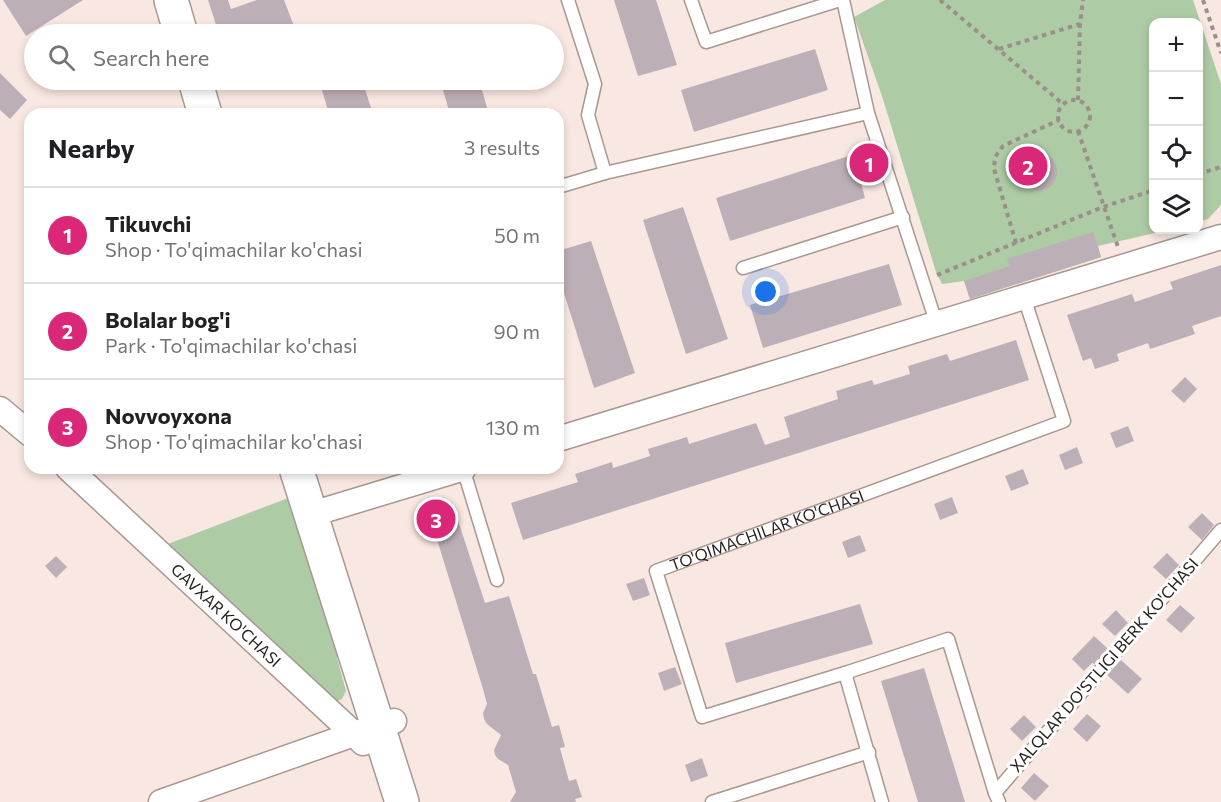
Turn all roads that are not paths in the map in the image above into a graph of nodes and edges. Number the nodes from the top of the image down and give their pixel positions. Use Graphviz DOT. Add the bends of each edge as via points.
graph roads {
  1 [pos="152,0"];
  2 [pos="171,0"];
  3 [pos="568,0"];
  4 [pos="691,0"];
  5 [pos="842,0"];
  6 [pos="159,24"];
  7 [pos="179,24"];
  8 [pos="178,90"];
  9 [pos="198,90"];
  10 [pos="182,108"];
  11 [pos="203,108"];
  12 [pos="868,113"];
  13 [pos="605,173"];
  14 [pos="564,185"];
  15 [pos="903,217"];
  16 [pos="1221,237"];
  17 [pos="743,268"];
  18 [pos="1024,297"];
  19 [pos="937,325"];
  20 [pos="0,409"];
  21 [pos="24,429"];
  22 [pos="564,437"];
  23 [pos="75,474"];
  24 [pos="299,474"];
  25 [pos="315,474"];
  26 [pos="443,474"];
  27 [pos="465,474"];
  28 [pos="319,512"];
  29 [pos="1221,530"];
  30 [pos="497,580"];
  31 [pos="845,673"];
  32 [pos="375,727"];
  33 [pos="868,752"];
  34 [pos="398,788"];
  35 [pos="997,797"];
  36 [pos="161,802"];
  37 [pos="419,802"];
  38 [pos="712,802"];
  39 [pos="882,802"];
  1 -- 6 [label="main road"];
  2 -- 7 [label="main road"];
  3 -- 13 [label="lane" via="595,84 588,115"];
  4 -- 5 [label="lane" via="706,42"];
  5 -- 12 [label="lane"];
  8 -- 10 [label="main road"];
  9 -- 11 [label="main road"];
  12 -- 13 [label="lane"];
  12 -- 15 [label="lane"];
  13 -- 14 [label="lane"];
  15 -- 17 [label="lane"];
  15 -- 19 [label="lane"];
  16 -- 18 [label="street"];
  18 -- 19 [label="street"];
  18 -- 31 [label="lane, TO'QIMACHILAR KO'CHASI" via="1064,421 656,571 702,717"];
  19 -- 22 [label="street"];
  20 -- 21 [label="street"];
  23 -- 32 [label="street, GAVXAR KO'CHASI"];
  24 -- 28 [label="main road"];
  25 -- 28 [label="main road"];
  26 -- 28 [label="street"];
  27 -- 30 [label="lane"];
  28 -- 32 [label="main road"];
  29 -- 35 [label="lane, XALQLAR DO'STLIGI BERK KO'CHASI"];
  31 -- 33 [label="lane"];
  31 -- 35 [label="lane" via="948,639"];
  32 -- 34 [label="main road"];
  32 -- 36 [label="street"];
  32 -- 37 [label="main road"];
  33 -- 38 [label="lane"];
  33 -- 39 [label="lane"];
}
